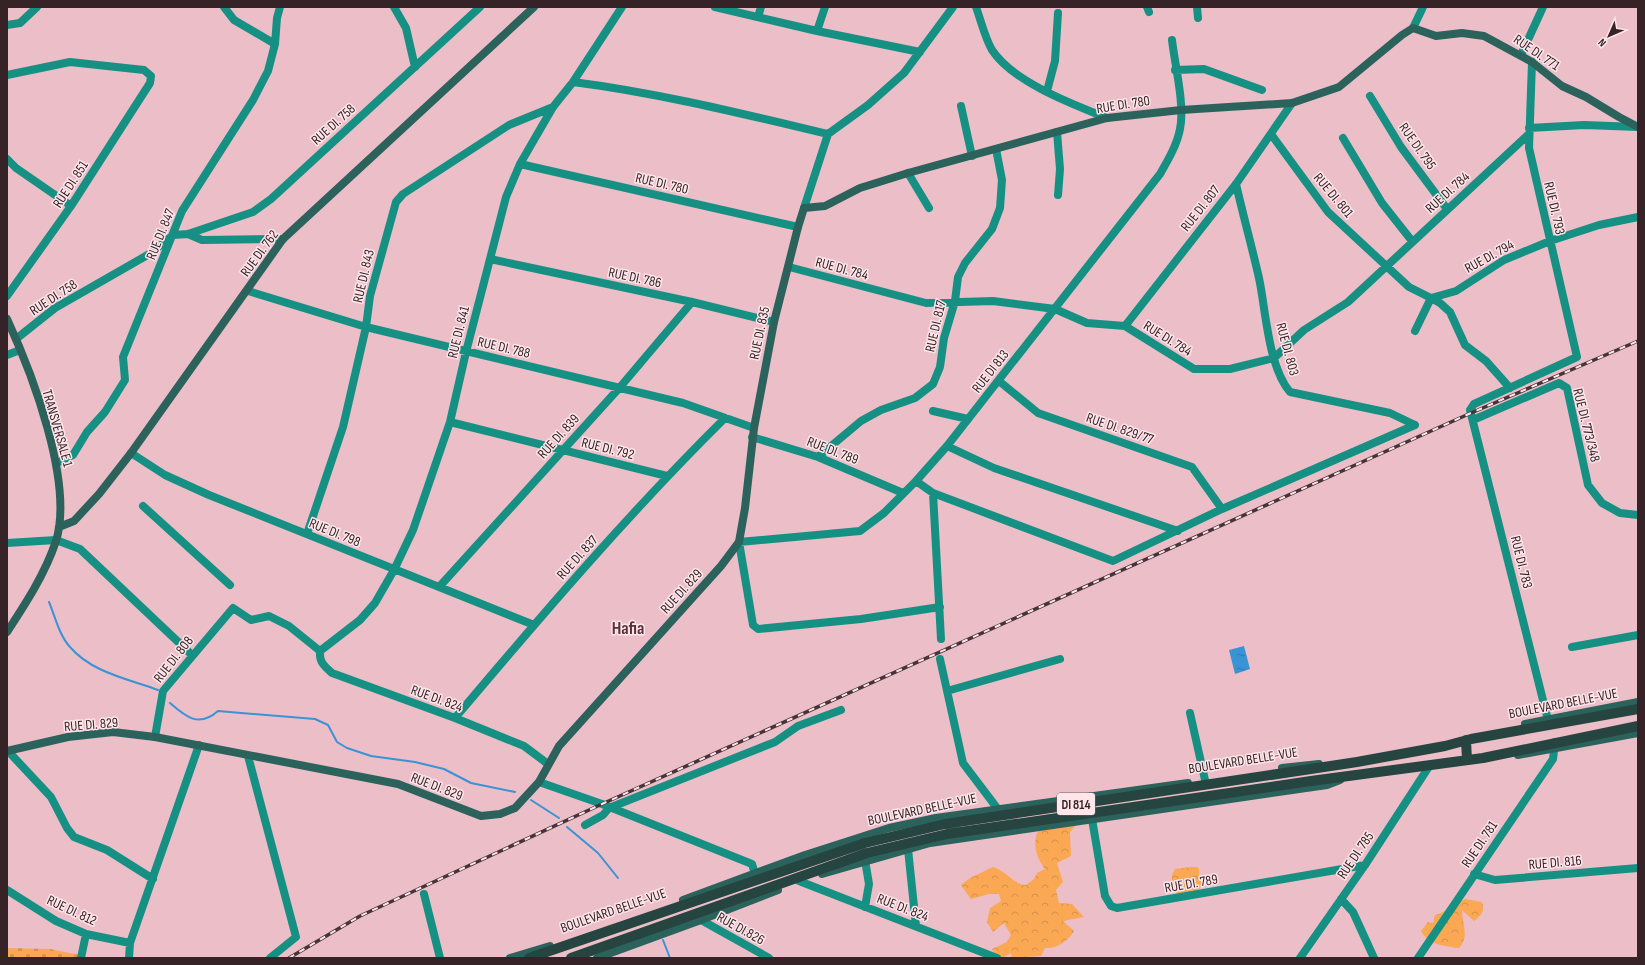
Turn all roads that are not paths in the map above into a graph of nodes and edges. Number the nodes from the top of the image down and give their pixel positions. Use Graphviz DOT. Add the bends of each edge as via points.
graph roads {
  1 [pos="37,7"];
  2 [pos="224,7"];
  3 [pos="280,7"];
  4 [pos="394,7"];
  5 [pos="480,7"];
  6 [pos="534,7"];
  7 [pos="622,7"];
  8 [pos="715,7"];
  9 [pos="761,7"];
  10 [pos="825,7"];
  11 [pos="953,7"];
  12 [pos="976,7"];
  13 [pos="1197,7"];
  14 [pos="1423,7"];
  15 [pos="1543,7"];
  16 [pos="1058,12"];
  17 [pos="758,17"];
  18 [pos="1198,18"];
  19 [pos="7,25"];
  20 [pos="1413,28"];
  21 [pos="817,31"];
  22 [pos="1172,40"];
  23 [pos="275,44"];
  24 [pos="920,52"];
  25 [pos="1521,55"];
  26 [pos="1532,62"];
  27 [pos="415,67"];
  28 [pos="1175,70"];
  29 [pos="7,75"];
  30 [pos="573,82"];
  31 [pos="1262,90"];
  32 [pos="1047,91"];
  33 [pos="1370,96"];
  34 [pos="1292,103"];
  35 [pos="961,106"];
  36 [pos="553,107"];
  37 [pos="1181,110"];
  38 [pos="1107,118"];
  39 [pos="1638,127"];
  40 [pos="1529,131"];
  41 [pos="1057,132"];
  42 [pos="828,134"];
  43 [pos="1271,134"];
  44 [pos="1343,138"];
  45 [pos="996,149"];
  46 [pos="972,156"];
  47 [pos="7,159"];
  48 [pos="520,164"];
  49 [pos="908,173"];
  50 [pos="1236,184"];
  51 [pos="1058,195"];
  52 [pos="71,206"];
  53 [pos="804,208"];
  54 [pos="930,208"];
  55 [pos="1448,209"];
  56 [pos="1638,217"];
  57 [pos="798,227"];
  58 [pos="188,234"];
  59 [pos="174,235"];
  60 [pos="284,239"];
  61 [pos="1412,241"];
  62 [pos="1550,241"];
  63 [pos="490,259"];
  64 [pos="1385,266"];
  65 [pos="789,267"];
  66 [pos="248,291"];
  67 [pos="7,296"];
  68 [pos="1431,298"];
  69 [pos="955,301"];
  70 [pos="692,302"];
  71 [pos="1055,309"];
  72 [pos="7,319"];
  73 [pos="774,322"];
  74 [pos="1126,326"];
  75 [pos="366,327"];
  76 [pos="1414,331"];
  77 [pos="16,339"];
  78 [pos="20,350"];
  79 [pos="466,352"];
  80 [pos="7,355"];
  81 [pos="1274,358"];
  82 [pos="999,381"];
  83 [pos="621,386"];
  84 [pos="1510,388"];
  85 [pos="933,411"];
  86 [pos="725,418"];
  87 [pos="968,419"];
  88 [pos="1473,420"];
  89 [pos="450,422"];
  90 [pos="754,428"];
  91 [pos="752,437"];
  92 [pos="947,446"];
  93 [pos="563,450"];
  94 [pos="131,453"];
  95 [pos="818,457"];
  96 [pos="57,463"];
  97 [pos="667,476"];
  98 [pos="916,481"];
  99 [pos="903,493"];
  100 [pos="933,493"];
  101 [pos="143,506"];
  102 [pos="1222,509"];
  103 [pos="1638,515"];
  104 [pos="59,527"];
  105 [pos="1178,532"];
  106 [pos="307,534"];
  107 [pos="56,540"];
  108 [pos="739,542"];
  109 [pos="7,543"];
  110 [pos="394,570"];
  111 [pos="230,585"];
  112 [pos="440,586"];
  113 [pos="940,607"];
  114 [pos="232,608"];
  115 [pos="534,625"];
  116 [pos="7,632"];
  117 [pos="1638,635"];
  118 [pos="941,639"];
  119 [pos="1572,647"];
  120 [pos="319,654"];
  121 [pos="192,655"];
  122 [pos="940,659"];
  123 [pos="1060,659"];
  124 [pos="947,691"];
  125 [pos="1638,702"];
  126 [pos="841,710"];
  127 [pos="1638,710"];
  128 [pos="1190,713"];
  129 [pos="455,718"];
  130 [pos="1548,720"];
  131 [pos="1638,726"];
  132 [pos="1638,733"];
  133 [pos="156,737"];
  134 [pos="1468,740"];
  135 [pos="200,745"];
  136 [pos="1555,746"];
  137 [pos="7,751"];
  138 [pos="248,756"];
  139 [pos="1467,760"];
  140 [pos="1360,761"];
  141 [pos="548,764"];
  142 [pos="1430,765"];
  143 [pos="1366,774"];
  144 [pos="1354,775"];
  145 [pos="1206,780"];
  146 [pos="539,782"];
  147 [pos="609,808"];
  148 [pos="997,808"];
  149 [pos="1092,819"];
  150 [pos="585,825"];
  151 [pos="908,849"];
  152 [pos="865,860"];
  153 [pos="1365,865"];
  154 [pos="1638,868"];
  155 [pos="755,874"];
  156 [pos="1474,874"];
  157 [pos="153,879"];
  158 [pos="799,881"];
  159 [pos="7,890"];
  160 [pos="424,894"];
  161 [pos="1341,899"];
  162 [pos="865,907"];
  163 [pos="701,920"];
  164 [pos="916,926"];
  165 [pos="86,934"];
  166 [pos="130,943"];
  167 [pos="977,954"];
  168 [pos="81,958"];
  169 [pos="130,958"];
  170 [pos="270,958"];
  171 [pos="440,958"];
  172 [pos="510,958"];
  173 [pos="529,958"];
  174 [pos="571,958"];
  175 [pos="597,958"];
  176 [pos="769,958"];
  177 [pos="997,958"];
  178 [pos="1300,958"];
  179 [pos="1374,958"];
  180 [pos="1418,958"];
  1 -- 19 [label="street" via="20,23"];
  2 -- 23 [label="street" via="234,20"];
  3 -- 23 [label="street, RUE DI. 847"];
  4 -- 27 [label="street" via="406,28"];
  5 -- 27 [label="street, RUE DI. 758"];
  6 -- 60 [label="street, RUE DI. 762"];
  7 -- 30 [label="street, RUE DI. 841"];
  8 -- 17 [label="street"];
  9 -- 17 [label="street"];
  10 -- 21 [label="street"];
  11 -- 24 [label="street"];
  12 -- 32 [label="street" via="992,49 1003,63 1017,76"];
  13 -- 18 [label="street"];
  14 -- 20 [label="street, RUE DI. 780"];
  15 -- 25 [label="street"];
  16 -- 32 [label="street" via="1055,61"];
  17 -- 21 [label="street"];
  20 -- 25 [label="street, RUE DI. 771" via="1436,36 1462,33 1484,36"];
  20 -- 34 [label="street, RUE DI. 780" via="1340,87"];
  21 -- 24 [label="street"];
  22 -- 28 [label="street, RUE DI 813"];
  23 -- 59 [label="street, RUE DI. 847" via="268,71 253,100 182,211"];
  24 -- 42 [label="street" via="904,73 868,105"];
  25 -- 26 [label="street, RUE DI. 771"];
  26 -- 39 [label="street, RUE DI. 771" via="1562,86"];
  26 -- 40 [label="street, RUE DI. 793"];
  27 -- 58 [label="street, RUE DI. 758" via="277,194 253,212"];
  28 -- 31 [label="street" via="1204,69"];
  28 -- 37 [label="street, RUE DI 813"];
  29 -- 52 [label="street, RUE DI. 851" via="70,62 144,70 150,76 150,83"];
  30 -- 36 [label="street, RUE DI. 841"];
  30 -- 42 [label="street" via="680,99"];
  32 -- 38 [label="street"];
  33 -- 55 [label="street, RUE DI. 795" via="1401,147"];
  34 -- 37 [label="street, RUE DI. 780"];
  34 -- 43 [label="street, RUE DI. 807"];
  35 -- 46 [label="street"];
  36 -- 48 [label="street, RUE DI. 841"];
  36 -- 75 [label="street, RUE DI. 843" via="509,125 403,194 396,202 370,296"];
  37 -- 38 [label="street, RUE DI. 780"];
  37 -- 71 [label="street, RUE DI 813" via="1180,129 1172,154 1160,174"];
  38 -- 41 [label="street, RUE DI. 780"];
  39 -- 40 [label="street" via="1584,125"];
  40 -- 55 [label="street, RUE DI. 784"];
  40 -- 62 [label="street, RUE DI. 793" via="1532,162"];
  41 -- 45 [label="street, RUE DI. 780"];
  41 -- 51 [label="street" via="1060,169"];
  42 -- 53 [label="street, RUE DI. 835"];
  43 -- 50 [label="street, RUE DI. 807"];
  43 -- 64 [label="street, RUE DI. 801" via="1328,212"];
  44 -- 61 [label="street" via="1382,203"];
  45 -- 46 [label="street, RUE DI. 780"];
  45 -- 69 [label="street, RUE DI. 817" via="1002,180 1000,208 992,229 965,263 958,277"];
  46 -- 49 [label="street, RUE DI. 780"];
  47 -- 52 [label="street"];
  48 -- 57 [label="street, RUE DI. 780"];
  48 -- 63 [label="street, RUE DI. 841" via="506,196"];
  49 -- 53 [label="street, RUE DI. 780" via="860,188 825,206"];
  49 -- 54 [label="street"];
  50 -- 74 [label="street, RUE DI. 807"];
  50 -- 81 [label="street, RUE DI. 803"];
  52 -- 67 [label="street, RUE DI. 851"];
  53 -- 57 [label="street, RUE DI. 835"];
  55 -- 61 [label="street, RUE DI. 784"];
  56 -- 62 [label="street, RUE DI. 794" via="1599,225"];
  57 -- 65 [label="street, RUE DI. 835"];
  58 -- 59 [label="street, RUE DI. 758"];
  58 -- 60 [label="street, RUE DI. 758" via="202,240"];
  59 -- 77 [label="street, RUE DI. 758" via="151,253 55,308"];
  59 -- 96 [label="street, RUE DI. 847" via="123,357 125,380 73,455"];
  60 -- 66 [label="street, RUE DI. 762"];
  61 -- 64 [label="street, RUE DI. 784"];
  62 -- 68 [label="street, RUE DI. 794" via="1504,260 1456,291"];
  62 -- 84 [label="street, RUE DI. 793" via="1577,357"];
  63 -- 70 [label="street, RUE DI. 786"];
  63 -- 79 [label="street, RUE DI. 841"];
  64 -- 68 [label="street" via="1409,287"];
  64 -- 81 [label="street, RUE DI. 784" via="1348,302 1304,330"];
  65 -- 69 [label="street, RUE DI. 784" via="926,303"];
  65 -- 73 [label="street, RUE DI. 835"];
  66 -- 75 [label="street, RUE DI. 788"];
  66 -- 94 [label="street, RUE DI. 762"];
  68 -- 76 [label="street"];
  68 -- 84 [label="street" via="1450,312 1465,344 1486,361"];
  69 -- 71 [label="street, RUE DI. 784" via="1020,303"];
  69 -- 95 [label="street, RUE DI. 817" via="944,338 940,367 933,384 915,398 881,410 861,421"];
  70 -- 73 [label="street, RUE DI. 786"];
  70 -- 83 [label="street, RUE DI. 839"];
  71 -- 74 [label="street, RUE DI. 784" via="1087,323"];
  71 -- 82 [label="street, RUE DI 813"];
  72 -- 77 [label="street, TRANSVERSALE 1"];
  73 -- 90 [label="street, RUE DI. 835"];
  74 -- 81 [label="street, RUE DI. 784" via="1194,369 1230,369"];
  75 -- 79 [label="street, RUE DI. 788"];
  75 -- 106 [label="street, RUE DI. 843" via="342,427"];
  77 -- 78 [label="street, TRANSVERSALE 1"];
  78 -- 80 [label="street"];
  78 -- 96 [label="street, TRANSVERSALE 1"];
  79 -- 83 [label="street, RUE DI. 788"];
  79 -- 89 [label="street, RUE DI. 841"];
  81 -- 102 [label="street, RUE DI. 803" via="1282,382 1290,392 1390,413 1415,425"];
  82 -- 87 [label="street, RUE DI 813"];
  82 -- 102 [label="street, RUE DI. 829/77" via="1038,413 1192,467"];
  83 -- 86 [label="street, RUE DI. 788"];
  83 -- 93 [label="street, RUE DI. 839"];
  84 -- 88 [label="street, RUE DI. 783" via="1474,404 1470,410"];
  85 -- 87 [label="street"];
  86 -- 90 [label="street, RUE DI. 788"];
  86 -- 97 [label="street, RUE DI. 837"];
  87 -- 92 [label="street, RUE DI 813"];
  88 -- 103 [label="street, RUE DI. 773/348" via="1559,383 1564,385 1567,388 1588,485 1602,503 1620,514"];
  88 -- 130 [label="street, RUE DI. 783"];
  89 -- 93 [label="street, RUE DI. 792"];
  89 -- 110 [label="street, RUE DI. 841" via="413,530"];
  90 -- 91 [label="street, RUE DI. 835"];
  91 -- 95 [label="street, RUE DI. 789"];
  91 -- 108 [label="street, RUE DI. 835"];
  92 -- 98 [label="street, RUE DI 813"];
  92 -- 105 [label="street" via="994,468"];
  93 -- 97 [label="street, RUE DI. 792"];
  93 -- 112 [label="street, RUE DI. 839"];
  94 -- 104 [label="street, RUE DI. 762" via="74,521"];
  94 -- 106 [label="street, RUE DI. 798" via="165,475"];
  95 -- 99 [label="street, RUE DI. 789"];
  96 -- 104 [label="street, TRANSVERSALE 1" via="60,487"];
  97 -- 115 [label="street, RUE DI. 837"];
  98 -- 99 [label="street, RUE DI 813"];
  98 -- 100 [label="street"];
  99 -- 108 [label="street, RUE DI 813" via="871,524 860,531"];
  100 -- 105 [label="street" via="1113,561"];
  100 -- 113 [label="street"];
  101 -- 111 [label="street"];
  102 -- 105 [label="street"];
  104 -- 107 [label="street, TRANSVERSALE 1"];
  106 -- 110 [label="street, RUE DI. 798"];
  107 -- 109 [label="street"];
  107 -- 116 [label="street, TRANSVERSALE 1" via="35,590"];
  107 -- 121 [label="street" via="80,549"];
  108 -- 113 [label="street" via="753,625 758,629 861,619"];
  108 -- 141 [label="street, RUE DI. 829" via="721,566 559,746"];
  110 -- 112 [label="street, RUE DI. 798"];
  110 -- 120 [label="street, RUE DI. 841" via="374,603 360,620"];
  112 -- 115 [label="street, RUE DI. 798"];
  113 -- 118 [label="street"];
  114 -- 120 [label="street, RUE DI. 824" via="251,620 269,616 289,626"];
  114 -- 121 [label="street, RUE DI. 808"];
  115 -- 129 [label="street, RUE DI. 837"];
  117 -- 119 [label="street"];
  120 -- 129 [label="street, RUE DI. 824" via="322,665 332,673"];
  121 -- 133 [label="street, RUE DI. 808" via="163,691"];
  122 -- 124 [label="street"];
  123 -- 124 [label="street"];
  124 -- 148 [label="street" via="963,763"];
  125 -- 130 [label="street, BOULEVARD BELLE-VUE"];
  126 -- 147 [label="street" via="798,726 775,742"];
  127 -- 134 [label="main road, BOULEVARD BELLE-VUE / DI 814"];
  128 -- 145 [label="street"];
  129 -- 141 [label="street, RUE DI. 824" via="524,746"];
  130 -- 134 [label="street, BOULEVARD BELLE-VUE" via="1486,732"];
  131 -- 136 [label="main road, DI 814"];
  132 -- 136 [label="street"];
  133 -- 135 [label="street, RUE DI. 829"];
  133 -- 137 [label="street, RUE DI. 829" via="113,732 68,737"];
  134 -- 139 [label="main road"];
  134 -- 140 [label="main road, BOULEVARD BELLE-VUE / DI 814"];
  135 -- 138 [label="street, RUE DI. 829"];
  135 -- 157 [label="street"];
  136 -- 139 [label="main road, DI 814"];
  136 -- 156 [label="street, RUE DI. 781" via="1553,759"];
  137 -- 157 [label="street" via="51,797 74,837 107,850"];
  138 -- 146 [label="street, RUE DI. 829" via="398,784 481,816 500,814 514,808"];
  138 -- 170 [label="street" via="296,937"];
  139 -- 142 [label="main road, DI 814"];
  140 -- 143 [label="main road"];
  140 -- 145 [label="street, BOULEVARD BELLE-VUE" via="1308,764"];
  140 -- 173 [label="main road, BOULEVARD BELLE-VUE / DI 814" via="938,825 865,843"];
  141 -- 146 [label="street, RUE DI. 829"];
  142 -- 143 [label="main road, DI 814"];
  142 -- 153 [label="street, RUE DI. 785"];
  143 -- 144 [label="main road, DI 814"];
  144 -- 149 [label="street" via="1327,785"];
  144 -- 174 [label="main road, DI 814" via="947,834 867,853"];
  145 -- 148 [label="street, BOULEVARD BELLE-VUE"];
  146 -- 147 [label="street"];
  147 -- 150 [label="street" via="603,815"];
  147 -- 155 [label="street" via="752,864"];
  148 -- 155 [label="street, BOULEVARD BELLE-VUE" via="889,828"];
  149 -- 151 [label="street" via="930,843"];
  149 -- 153 [label="street, RUE DI. 789" via="1105,896 1111,906 1117,908"];
  151 -- 152 [label="street"];
  151 -- 164 [label="street"];
  152 -- 158 [label="street"];
  152 -- 162 [label="street" via="869,884"];
  153 -- 161 [label="street, RUE DI. 785"];
  154 -- 156 [label="street, RUE DI. 816" via="1495,880"];
  155 -- 172 [label="street, BOULEVARD BELLE-VUE" via="585,936"];
  156 -- 180 [label="street, RUE DI. 781"];
  157 -- 166 [label="street"];
  158 -- 162 [label="street, RUE DI. 824"];
  158 -- 163 [label="street"];
  159 -- 165 [label="street, RUE DI. 812" via="56,921"];
  160 -- 171 [label="street"];
  161 -- 178 [label="street, RUE DI. 785"];
  161 -- 179 [label="street" via="1353,912"];
  162 -- 164 [label="street, RUE DI. 824"];
  163 -- 175 [label="street"];
  163 -- 176 [label="street, RUE DI.826"];
  164 -- 167 [label="street, RUE DI. 824"];
  165 -- 166 [label="street, RUE DI. 812"];
  165 -- 168 [label="street"];
  166 -- 169 [label="street"];
  167 -- 177 [label="street, RUE DI. 824"];
}
